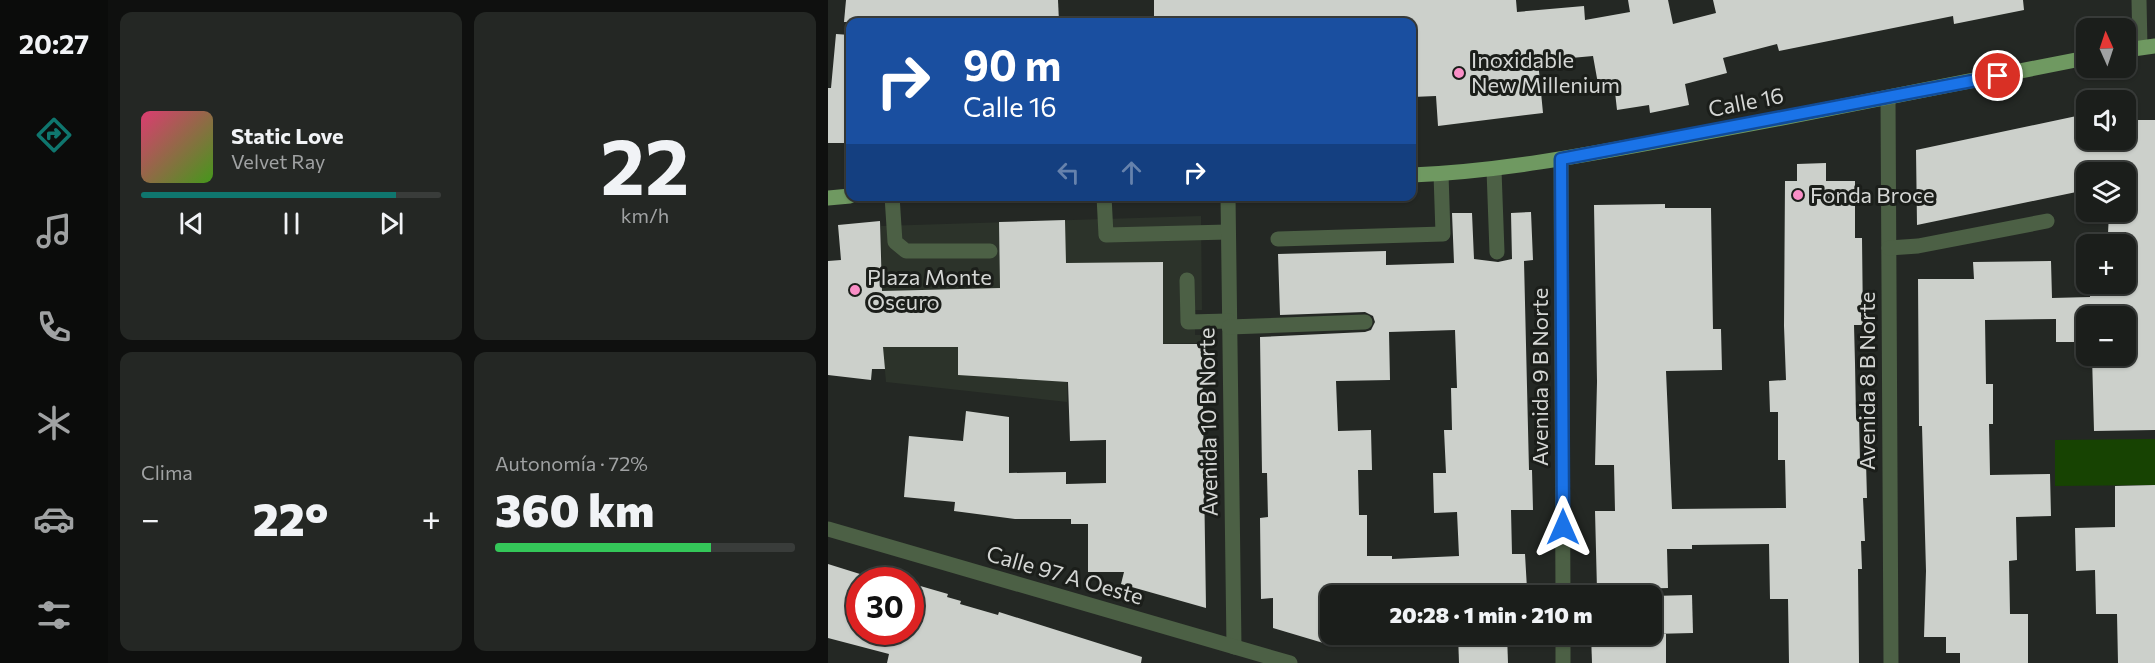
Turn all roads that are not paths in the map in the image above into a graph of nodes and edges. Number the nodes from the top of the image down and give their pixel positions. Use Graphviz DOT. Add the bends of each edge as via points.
graph roads {
  1 [pos="2139,0"];
  2 [pos="2140,48"];
  3 [pos="2076,60"];
  4 [pos="1888,98"];
  5 [pos="1561,159"];
  6 [pos="1494,170"];
  7 [pos="1441,174"];
  8 [pos="1416,175"];
  9 [pos="846,196"];
  10 [pos="828,198"];
  11 [pos="892,201"];
  12 [pos="1104,201"];
  13 [pos="1228,201"];
  14 [pos="2047,221"];
  15 [pos="1228,232"];
  16 [pos="1278,239"];
  17 [pos="1889,248"];
  18 [pos="990,251"];
  19 [pos="1497,252"];
  20 [pos="1186,280"];
  21 [pos="1365,322"];
  22 [pos="1229,324"];
  23 [pos="828,530"];
  24 [pos="1563,585"];
  25 [pos="1563,645"];
  26 [pos="1234,647"];
  27 [pos="1290,663"];
  28 [pos="1563,663"];
  29 [pos="1891,663"];
  1 -- 2 [label="street"];
  3 -- 4 [label="main road, Calle 16"];
  4 -- 5 [label="main road, Calle 16"];
  4 -- 17 [label="street, Avenida 8 B Norte"];
  5 -- 6 [label="main road, Calle 16"];
  5 -- 24 [label="street, Avenida 9 B Norte"];
  6 -- 7 [label="main road, Calle 16"];
  6 -- 19 [label="street"];
  7 -- 8 [label="main road, Calle 16"];
  7 -- 16 [label="street" via="1443,234"];
  9 -- 10 [label="main road"];
  11 -- 18 [label="street" via="896,242 906,251"];
  12 -- 15 [label="street" via="1106,235"];
  13 -- 15 [label="street, Avenida 10 B Norte"];
  14 -- 17 [label="street"];
  15 -- 22 [label="street, Avenida 10 B Norte"];
  17 -- 29 [label="street, Avenida 8 B Norte"];
  20 -- 22 [label="street" via="1188,322"];
  21 -- 22 [label="street"];
  22 -- 26 [label="street, Avenida 10 B Norte"];
  23 -- 26 [label="street, Calle 97 A Oeste"];
  25 -- 28 [label="street"];
  26 -- 27 [label="street, Calle 97 A Oeste"];
}
